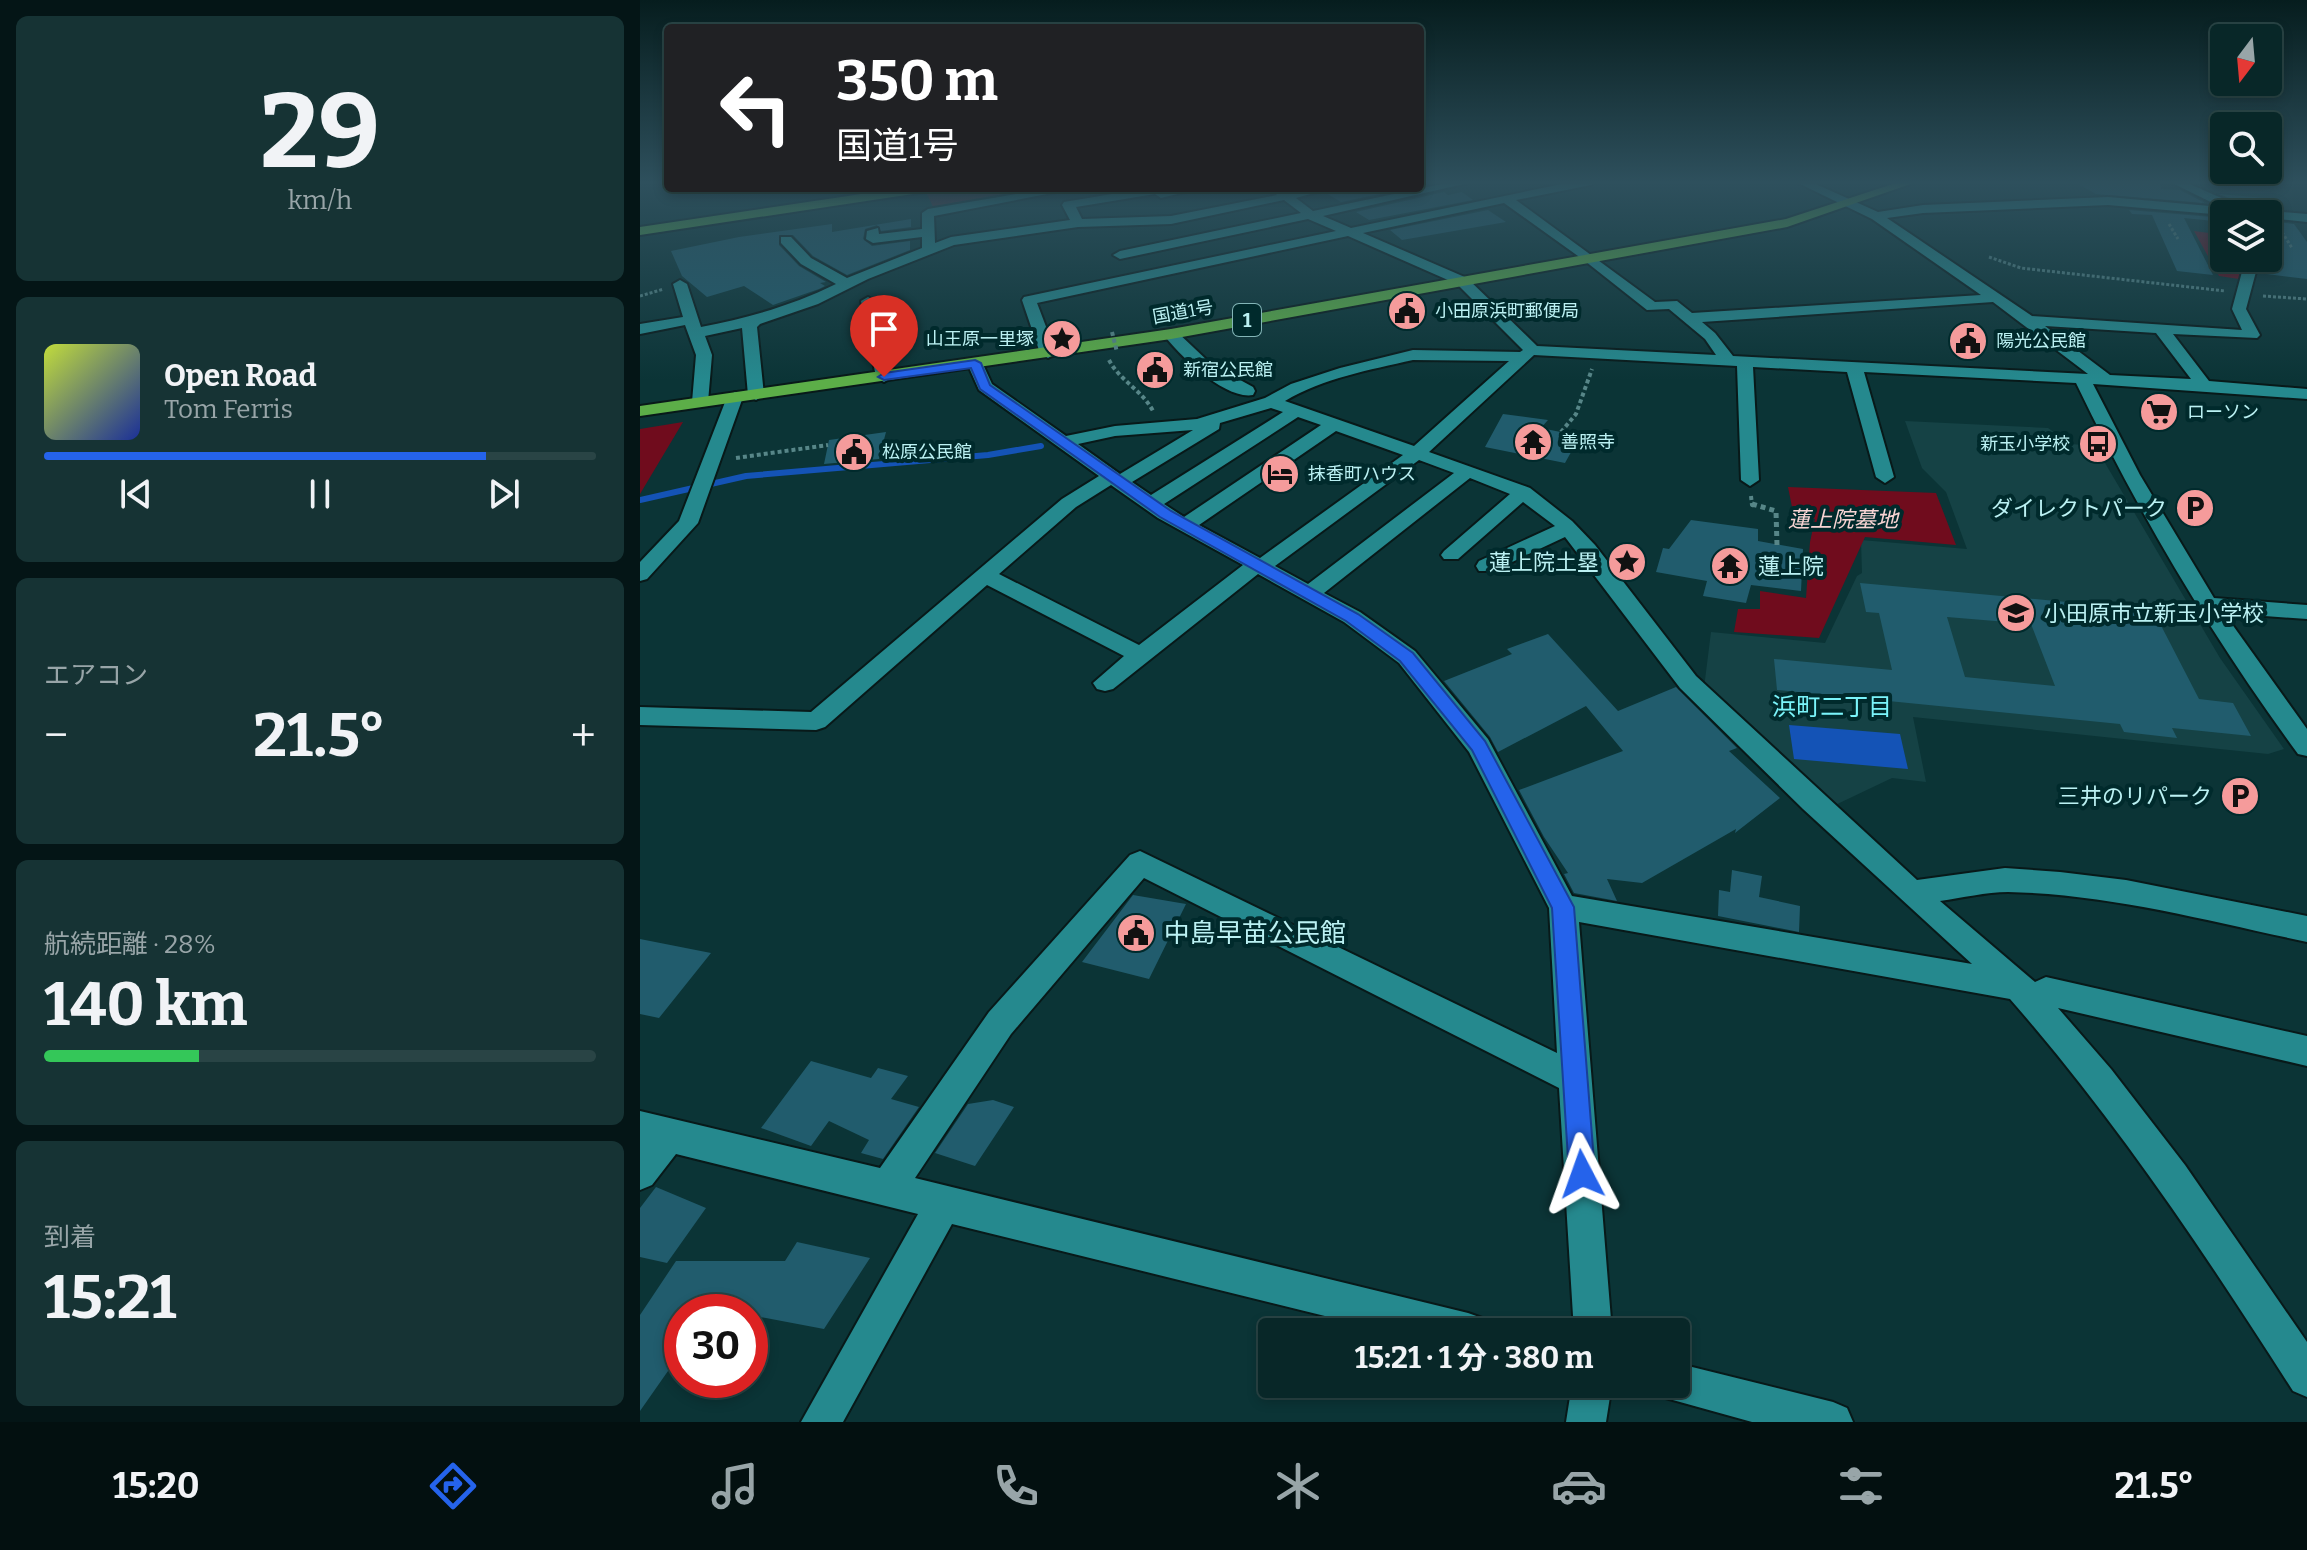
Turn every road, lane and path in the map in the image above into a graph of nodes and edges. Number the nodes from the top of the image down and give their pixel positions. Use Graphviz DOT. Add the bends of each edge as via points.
graph roads {
  1 [pos="793,247"];
  2 [pos="934,247"];
  3 [pos="1132,247"];
  4 [pos="1158,247"];
  5 [pos="1279,247"];
  6 [pos="1381,247"];
  7 [pos="1575,247"];
  8 [pos="1650,247"];
  9 [pos="1922,247"];
  10 [pos="929,249"];
  11 [pos="1120,255"];
  12 [pos="1989,257"];
  13 [pos="1590,258"];
  14 [pos="2249,272"];
  15 [pos="1135,278"];
  16 [pos="1462,281"];
  17 [pos="680,284"];
  18 [pos="847,284"];
  19 [pos="2242,294"];
  20 [pos="1995,298"];
  21 [pos="2307,299"];
  22 [pos="868,301"];
  23 [pos="1690,318"];
  24 [pos="2028,320"];
  25 [pos="755,321"];
  26 [pos="694,327"];
  27 [pos="640,329"];
  28 [pos="2161,329"];
  29 [pos="1171,334"];
  30 [pos="1111,343"];
  31 [pos="1048,353"];
  32 [pos="1528,354"];
  33 [pos="1597,354"];
  34 [pos="1737,360"];
  35 [pos="975,363"];
  36 [pos="1854,367"];
  37 [pos="884,377"];
  38 [pos="2082,379"];
  39 [pos="2106,380"];
  40 [pos="2204,385"];
  41 [pos="1247,391"];
  42 [pos="2307,394"];
  43 [pos="756,395"];
  44 [pos="735,397"];
  45 [pos="700,402"];
  46 [pos="1271,402"];
  47 [pos="640,411"];
  48 [pos="1296,411"];
  49 [pos="1230,415"];
  50 [pos="1335,424"];
  51 [pos="1159,427"];
  52 [pos="1561,432"];
  53 [pos="1062,442"];
  54 [pos="828,445"];
  55 [pos="1417,453"];
  56 [pos="709,466"];
  57 [pos="1469,470"];
  58 [pos="1885,477"];
  59 [pos="1115,479"];
  60 [pos="1750,480"];
  61 [pos="1523,492"];
  62 [pos="1151,504"];
  63 [pos="1185,525"];
  64 [pos="1568,528"];
  65 [pos="1777,545"];
  66 [pos="1451,555"];
  67 [pos="1259,566"];
  68 [pos="1486,566"];
  69 [pos="640,574"];
  70 [pos="986,576"];
  71 [pos="1309,594"];
  72 [pos="2209,605"];
  73 [pos="2307,612"];
  74 [pos="1141,655"];
  75 [pos="1105,683"];
  76 [pos="2282,714"];
  77 [pos="640,716"];
  78 [pos="2307,719"];
  79 [pos="2307,747"];
  80 [pos="1913,893"];
  81 [pos="1563,907"];
  82 [pos="2307,929"];
  83 [pos="2032,989"];
  84 [pos="2307,1051"];
  85 [pos="1575,1079"];
  86 [pos="654,1132"];
  87 [pos="640,1173"];
  88 [pos="888,1187"];
  89 [pos="943,1204"];
  90 [pos="1411,1318"];
  91 [pos="1592,1318"];
  92 [pos="2307,1377"];
  93 [pos="1690,1386"];
  94 [pos="1590,1398"];
  95 [pos="821,1422"];
  96 [pos="1586,1422"];
  97 [pos="1833,1422"];
  1 -- 18 [label="street"];
  2 -- 10 [label="street"];
  3 -- 11 [label="street"];
  4 -- 11 [label="street"];
  5 -- 15 [label="street"];
  6 -- 16 [label="street"];
  7 -- 13 [label="street"];
  8 -- 13 [label="highway, 国道1号 / 1"];
  9 -- 20 [label="street"];
  10 -- 18 [label="street"];
  11 -- 15 [label="street"];
  12 -- 19 [label="path" via="2021,268"];
  13 -- 16 [label="highway, 国道1号 / 1"];
  13 -- 23 [label="street" via="1652,307 1672,304"];
  14 -- 19 [label="street"];
  15 -- 31 [label="street" via="1029,300"];
  16 -- 29 [label="highway, 国道1号 / 1"];
  16 -- 32 [label="street"];
  17 -- 26 [label="street"];
  18 -- 25 [label="street"];
  19 -- 21 [label="path"];
  19 -- 28 [label="street" via="2239,309 2252,335"];
  20 -- 23 [label="street"];
  20 -- 24 [label="street"];
  22 -- 37 [label="street"];
  23 -- 34 [label="street"];
  24 -- 28 [label="street"];
  24 -- 39 [label="street"];
  25 -- 26 [label="street"];
  25 -- 43 [label="street" via="749,326"];
  26 -- 27 [label="street"];
  26 -- 45 [label="street" via="704,355"];
  28 -- 40 [label="street"];
  29 -- 30 [label="highway, 国道1号 / 1"];
  29 -- 41 [label="street" via="1208,373"];
  30 -- 31 [label="highway, 国道1号 / 1"];
  30 -- 51 [label="path" via="1114,375 1149,400"];
  31 -- 35 [label="highway, 国道1号 / 1"];
  32 -- 33 [label="street"];
  32 -- 46 [label="street" via="1413,355 1297,387"];
  32 -- 55 [label="street"];
  33 -- 34 [label="street"];
  33 -- 52 [label="path" via="1576,414"];
  34 -- 36 [label="street"];
  34 -- 60 [label="street"];
  35 -- 37 [label="highway, 国道1号 / 1"];
  35 -- 53 [label="street" via="985,387"];
  36 -- 38 [label="street"];
  36 -- 58 [label="street"];
  37 -- 43 [label="highway, 国道1号 / 1"];
  38 -- 39 [label="street"];
  38 -- 72 [label="street" via="2125,467"];
  39 -- 40 [label="street"];
  40 -- 42 [label="street"];
  43 -- 44 [label="highway, 国道1号 / 1"];
  44 -- 45 [label="highway, 国道1号 / 1"];
  44 -- 56 [label="street"];
  45 -- 47 [label="highway, 国道1号 / 1"];
  46 -- 48 [label="street"];
  46 -- 49 [label="street"];
  48 -- 50 [label="street"];
  48 -- 62 [label="street"];
  49 -- 51 [label="street"];
  49 -- 59 [label="street"];
  50 -- 55 [label="street"];
  50 -- 63 [label="street"];
  51 -- 53 [label="street"];
  53 -- 59 [label="street"];
  54 -- 56 [label="path"];
  55 -- 57 [label="street"];
  55 -- 67 [label="street"];
  56 -- 69 [label="street" via="688,523"];
  57 -- 61 [label="street"];
  57 -- 71 [label="street"];
  59 -- 62 [label="street"];
  59 -- 70 [label="street" via="1069,503"];
  60 -- 65 [label="path" via="1752,505 1776,511"];
  61 -- 64 [label="street"];
  61 -- 66 [label="street"];
  62 -- 63 [label="street"];
  63 -- 67 [label="street"];
  64 -- 68 [label="street"];
  64 -- 80 [label="street" via="1685,679 1803,797"];
  67 -- 71 [label="street"];
  67 -- 74 [label="street"];
  70 -- 74 [label="street"];
  70 -- 77 [label="street" via="816,721"];
  71 -- 81 [label="street" via="1407,657 1469,733"];
  72 -- 73 [label="street"];
  72 -- 76 [label="street"];
  74 -- 75 [label="street"];
  76 -- 78 [label="street"];
  76 -- 79 [label="street"];
  80 -- 82 [label="street" via="2005,880 2060,884"];
  80 -- 83 [label="street"];
  81 -- 83 [label="street"];
  81 -- 85 [label="street"];
  83 -- 84 [label="street"];
  83 -- 92 [label="street" via="2224,1249"];
  85 -- 88 [label="street" via="1140,863 1000,1023"];
  85 -- 91 [label="street"];
  86 -- 87 [label="street"];
  86 -- 88 [label="street"];
  88 -- 89 [label="street"];
  89 -- 90 [label="street"];
  89 -- 95 [label="street"];
  93 -- 97 [label="street"];
  94 -- 96 [label="street"];
}
